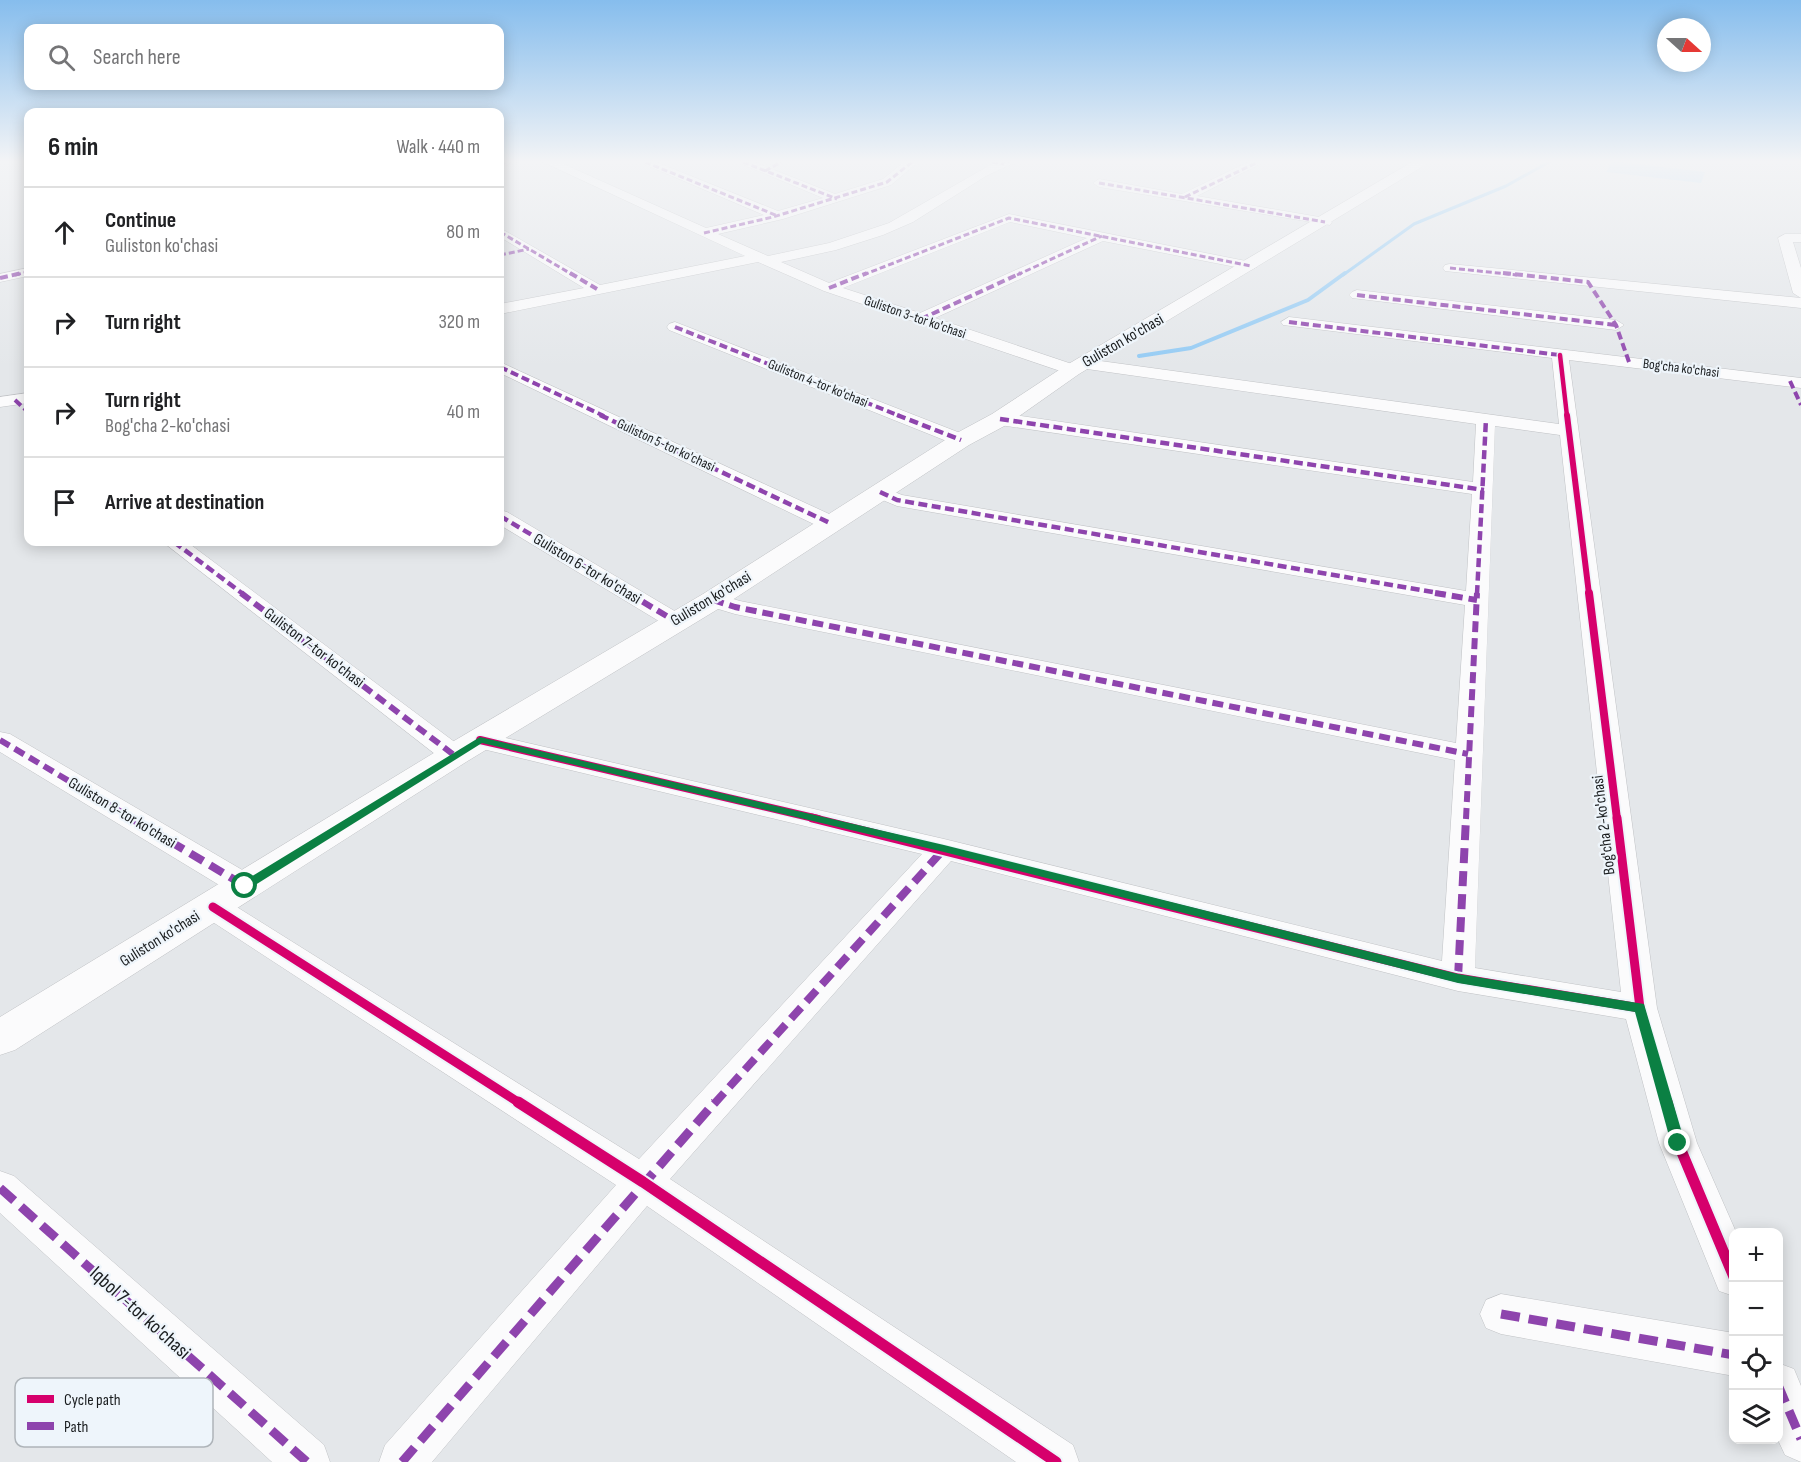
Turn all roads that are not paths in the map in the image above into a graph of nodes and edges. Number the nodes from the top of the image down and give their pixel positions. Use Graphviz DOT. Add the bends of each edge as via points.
graph roads {
  1 [pos="698,230"];
  2 [pos="716,230"];
  3 [pos="882,230"];
  4 [pos="978,230"];
  5 [pos="1072,230"];
  6 [pos="1311,230"];
  7 [pos="704,233"];
  8 [pos="504,234"];
  9 [pos="1102,236"];
  10 [pos="1801,238"];
  11 [pos="529,249"];
  12 [pos="504,254"];
  13 [pos="763,259"];
  14 [pos="1251,266"];
  15 [pos="1450,268"];
  16 [pos="24,273"];
  17 [pos="0,278"];
  18 [pos="1588,282"];
  19 [pos="830,288"];
  20 [pos="597,289"];
  21 [pos="1801,293"];
  22 [pos="1357,295"];
  23 [pos="1801,303"];
  24 [pos="504,308"];
  25 [pos="921,319"];
  26 [pos="1289,322"];
  27 [pos="1616,325"];
  28 [pos="675,327"];
  29 [pos="1560,355"];
  30 [pos="1629,362"];
  31 [pos="1079,367"];
  32 [pos="504,369"];
  33 [pos="1796,382"];
  34 [pos="1801,405"];
  35 [pos="1000,419"];
  36 [pos="1486,419"];
  37 [pos="1569,430"];
  38 [pos="961,440"];
  39 [pos="1484,490"];
  40 [pos="880,492"];
  41 [pos="504,518"];
  42 [pos="832,524"];
  43 [pos="179,546"];
  44 [pos="713,600"];
  45 [pos="1477,600"];
  46 [pos="675,621"];
  47 [pos="0,740"];
  48 [pos="480,740"];
  49 [pos="1468,754"];
  50 [pos="454,755"];
  51 [pos="944,849"];
  52 [pos="245,886"];
  53 [pos="213,906"];
  54 [pos="1458,978"];
  55 [pos="1640,1008"];
  56 [pos="0,1038"];
  57 [pos="643,1182"];
  58 [pos="0,1188"];
  59 [pos="1729,1264"];
  60 [pos="1501,1314"];
  61 [pos="1729,1354"];
  62 [pos="213,1378"];
  63 [pos="213,1378"];
  64 [pos="1781,1390"];
  65 [pos="1801,1439"];
  66 [pos="307,1462"];
  67 [pos="402,1462"];
  68 [pos="1056,1462"];
  1 -- 7 [label="street, Guliston 3-tor ko'chasi"];
  2 -- 7 [label="street"];
  3 -- 13 [label="street" via="836,247"];
  4 -- 19 [label="street"];
  5 -- 9 [label="street"];
  6 -- 14 [label="main road, Guliston ko'chasi"];
  7 -- 13 [label="street, Guliston 3-tor ko'chasi"];
  8 -- 11 [label="street"];
  9 -- 14 [label="street"];
  9 -- 25 [label="street"];
  10 -- 21 [label="street" via="1785,238"];
  11 -- 12 [label="street"];
  11 -- 20 [label="street"];
  13 -- 19 [label="street, Guliston 3-tor ko'chasi"];
  13 -- 20 [label="street"];
  14 -- 31 [label="main road, Guliston ko'chasi"];
  15 -- 18 [label="street"];
  16 -- 17 [label="street"];
  18 -- 23 [label="street"];
  18 -- 27 [label="street"];
  19 -- 25 [label="street, Guliston 3-tor ko'chasi"];
  20 -- 24 [label="street"];
  22 -- 27 [label="street"];
  25 -- 31 [label="street, Guliston 3-tor ko'chasi"];
  26 -- 29 [label="street, Bog'cha ko'chasi"];
  27 -- 30 [label="street"];
  28 -- 38 [label="street, Guliston 4-tor ko'chasi"];
  29 -- 30 [label="street, Bog'cha ko'chasi"];
  29 -- 37 [label="street, Bog'cha 2-ko'chasi"];
  30 -- 33 [label="street, Bog'cha ko'chasi"];
  31 -- 35 [label="main road, Guliston ko'chasi"];
  31 -- 36 [label="street, Guliston 3-tor ko'chasi"];
  32 -- 42 [label="street, Guliston 5-tor ko'chasi"];
  33 -- 34 [label="street"];
  35 -- 38 [label="main road, Guliston ko'chasi"];
  35 -- 39 [label="street"];
  36 -- 37 [label="street, Guliston 3-tor ko'chasi"];
  36 -- 39 [label="street"];
  37 -- 55 [label="street, Bog'cha 2-ko'chasi"];
  38 -- 40 [label="main road, Guliston ko'chasi"];
  39 -- 45 [label="street"];
  40 -- 42 [label="main road, Guliston ko'chasi"];
  40 -- 45 [label="street" via="909,502"];
  41 -- 46 [label="street, Guliston 6-tor ko'chasi"];
  42 -- 44 [label="main road, Guliston ko'chasi"];
  43 -- 50 [label="street, Guliston 7-tor ko'chasi"];
  44 -- 46 [label="main road, Guliston ko'chasi"];
  44 -- 49 [label="street"];
  45 -- 49 [label="street"];
  46 -- 48 [label="main road, Guliston ko'chasi"];
  47 -- 52 [label="street, Guliston 8-tor ko'chasi"];
  48 -- 50 [label="main road, Guliston ko'chasi"];
  48 -- 51 [label="street"];
  49 -- 54 [label="street"];
  50 -- 52 [label="main road, Guliston ko'chasi"];
  51 -- 54 [label="street"];
  51 -- 57 [label="street"];
  52 -- 53 [label="main road, Guliston ko'chasi"];
  53 -- 56 [label="main road, Guliston ko'chasi"];
  53 -- 57 [label="street"];
  54 -- 55 [label="street"];
  55 -- 59 [label="street, Bog'cha 2-ko'chasi" via="1678,1143"];
  57 -- 67 [label="street"];
  57 -- 68 [label="street"];
  58 -- 63 [label="street, Iqbol 7-tor ko'chasi"];
  60 -- 61 [label="street"];
  62 -- 66 [label="street, Iqbol 7-tor ko'chasi"];
  64 -- 65 [label="street"];
}
